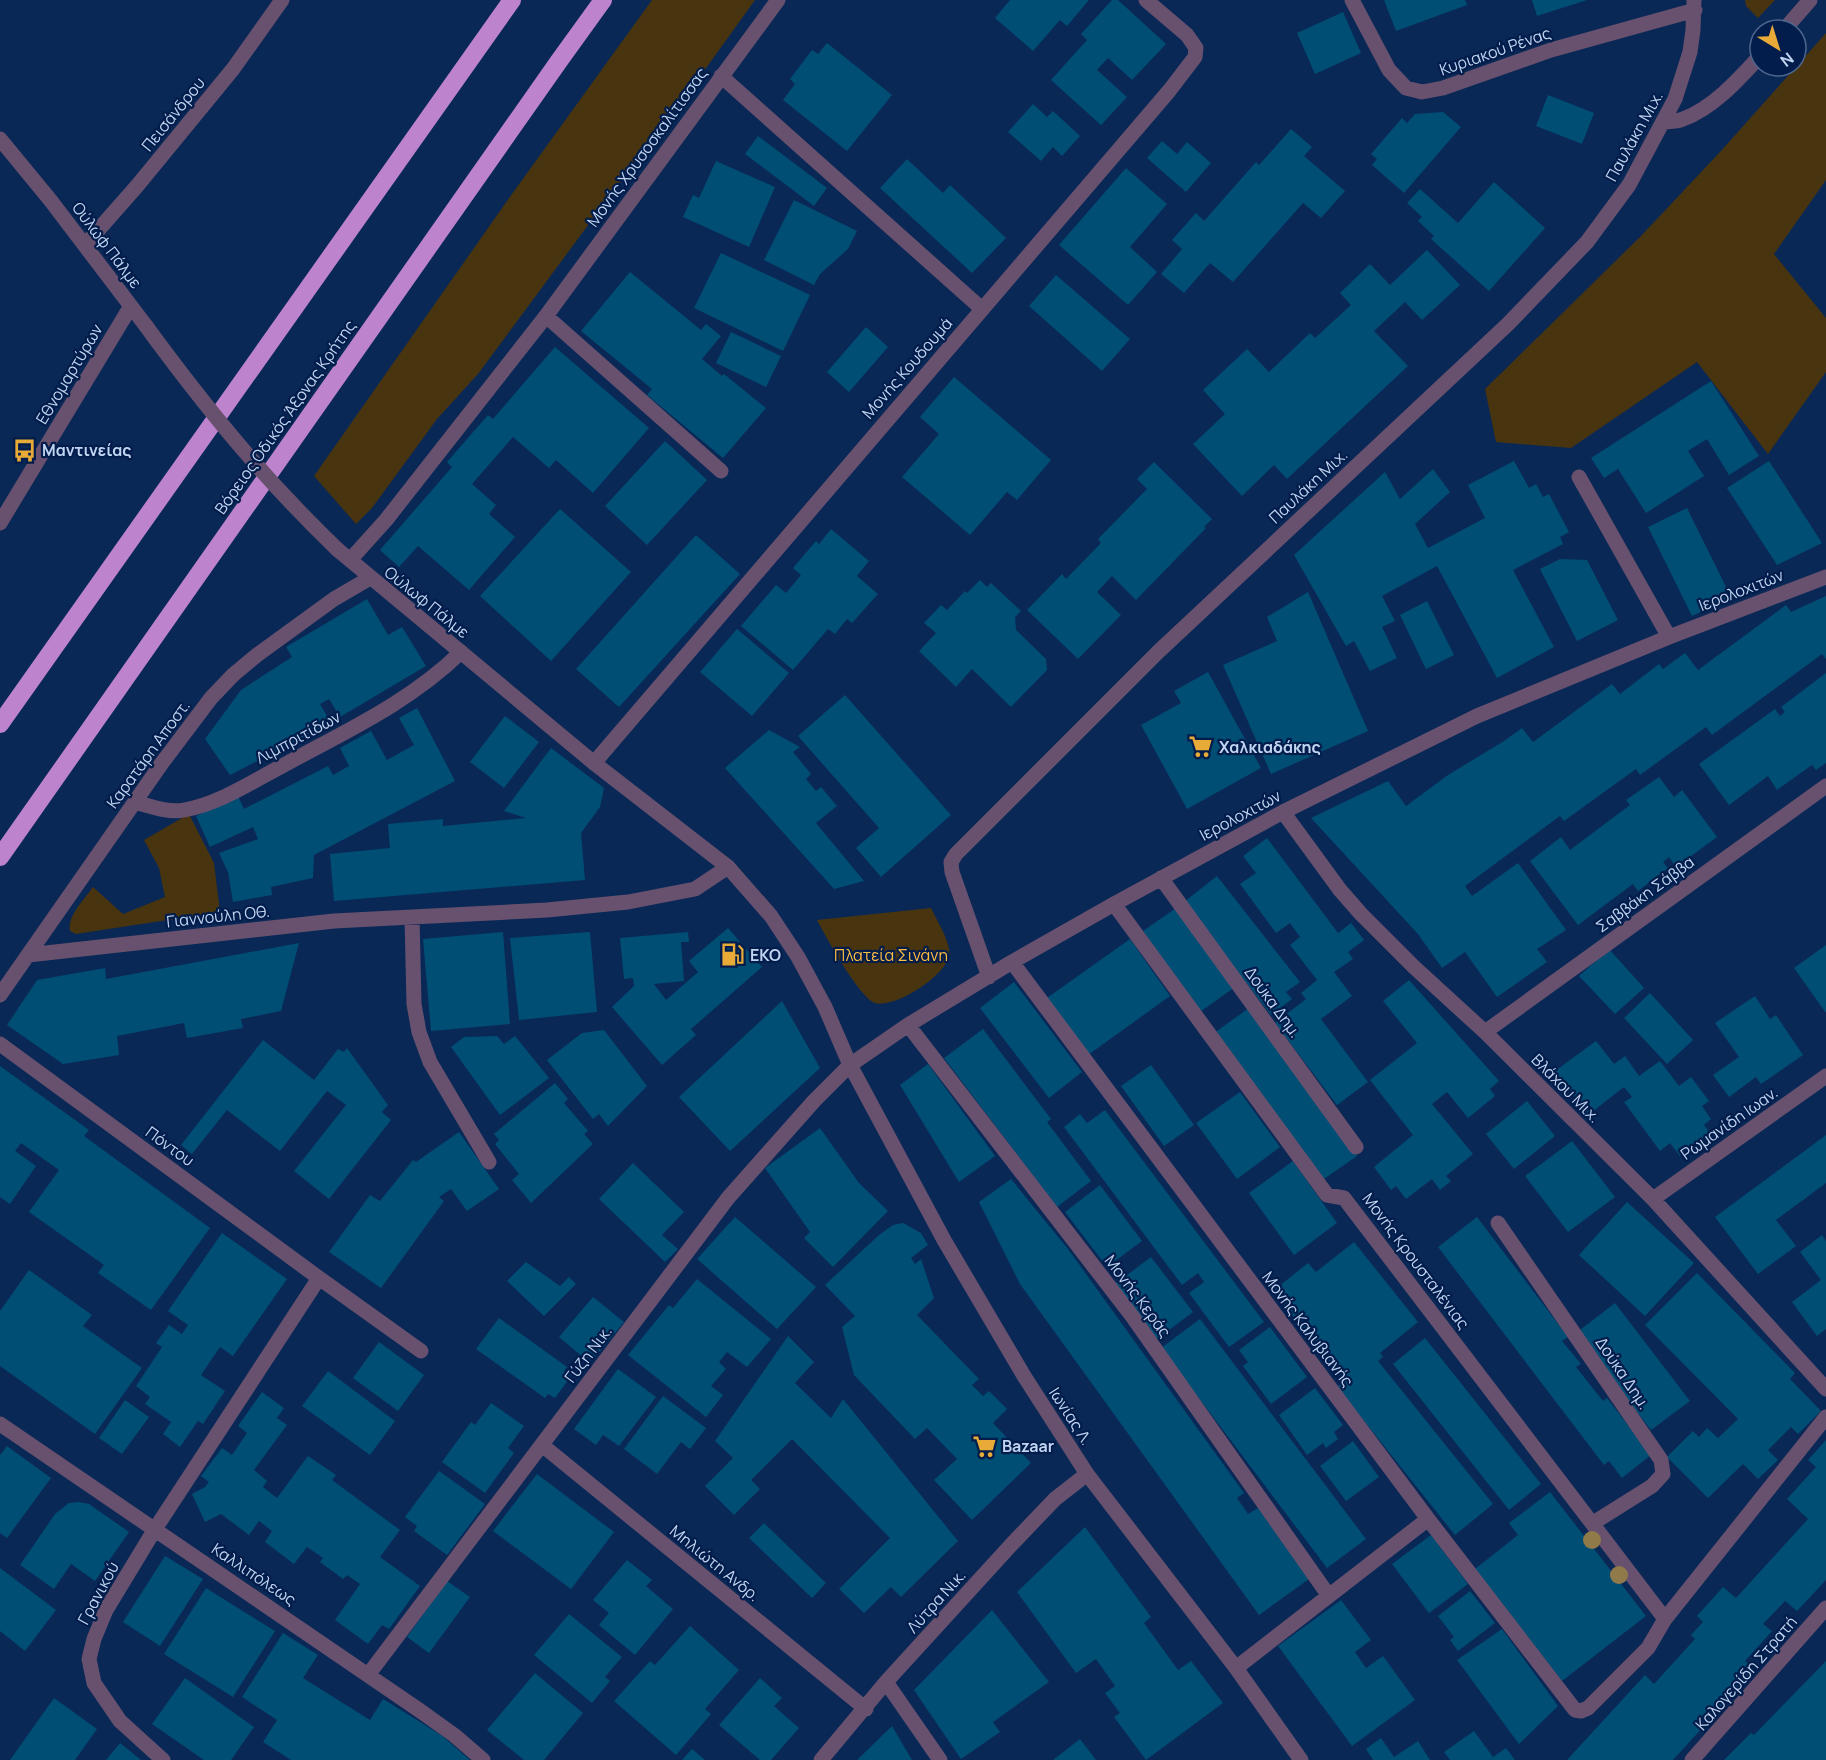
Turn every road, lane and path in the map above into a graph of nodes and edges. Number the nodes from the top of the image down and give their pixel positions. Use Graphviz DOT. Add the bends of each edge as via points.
graph roads {
  1 [pos="282,0"];
  2 [pos="512,0"];
  3 [pos="603,0"];
  4 [pos="777,0"];
  5 [pos="1146,0"];
  6 [pos="1352,0"];
  7 [pos="1810,0"];
  8 [pos="1694,5"];
  9 [pos="1794,18"];
  10 [pos="1748,68"];
  11 [pos="721,76"];
  12 [pos="1664,122"];
  13 [pos="2,143"];
  14 [pos="85,245"];
  15 [pos="131,306"];
  16 [pos="982,309"];
  17 [pos="546,316"];
  18 [pos="721,471"];
  19 [pos="1579,477"];
  20 [pos="0,523"];
  21 [pos="350,560"];
  22 [pos="1826,577"];
  23 [pos="370,578"];
  24 [pos="1669,637"];
  25 [pos="461,652"];
  26 [pos="0,724"];
  27 [pos="594,763"];
  28 [pos="1826,786"];
  29 [pos="135,802"];
  30 [pos="1283,812"];
  31 [pos="0,857"];
  32 [pos="728,867"];
  33 [pos="1161,878"];
  34 [pos="1114,904"];
  35 [pos="412,917"];
  36 [pos="28,955"];
  37 [pos="1012,962"];
  38 [pos="989,977"];
  39 [pos="0,995"];
  40 [pos="908,1025"];
  41 [pos="1485,1032"];
  42 [pos="0,1044"];
  43 [pos="850,1065"];
  44 [pos="1826,1077"];
  45 [pos="1356,1147"];
  46 [pos="489,1162"];
  47 [pos="1653,1199"];
  48 [pos="1498,1223"];
  49 [pos="319,1278"];
  50 [pos="421,1351"];
  51 [pos="1826,1389"];
  52 [pos="1826,1417"];
  53 [pos="0,1424"];
  54 [pos="542,1445"];
  55 [pos="1087,1474"];
  56 [pos="1428,1519"];
  57 [pos="1593,1523"];
  58 [pos="155,1529"];
  59 [pos="1329,1596"];
  60 [pos="1826,1608"];
  61 [pos="1665,1619"];
  62 [pos="1236,1668"];
  63 [pos="368,1675"];
  64 [pos="886,1682"];
  65 [pos="866,1709"];
  66 [pos="163,1760"];
  67 [pos="483,1760"];
  68 [pos="821,1760"];
  69 [pos="940,1760"];
  70 [pos="1301,1760"];
  71 [pos="1692,1760"];
  1 -- 14 [label="street, Πεισάνδρου" via="226,78"];
  2 -- 26 [label="highway"];
  3 -- 31 [label="highway, Βόρειος Οδικός Άξονας Κρήτης"];
  4 -- 11 [label="street, Μονής Χρυσοσκαλίτισσας"];
  5 -- 16 [label="street, Μονής Κουδουμά" via="1187,35 1196,48 1195,57"];
  6 -- 8 [label="street, Κυριακού Ρένας" via="1389,70 1406,88 1422,92"];
  7 -- 9 [label="street"];
  8 -- 12 [label="street, Παυλάκη Μιχ." via="1690,52"];
  10 -- 12 [label="street" via="1694,114"];
  11 -- 16 [label="street"];
  11 -- 17 [label="street, Μονής Χρυσοσκαλίτισσας"];
  12 -- 38 [label="street, Παυλάκη Μιχ." via="1616,203 1561,271 1158,652 956,854 951,862 952,872"];
  13 -- 14 [label="street, Ούλωφ Πάλμε"];
  14 -- 15 [label="street, Ούλωφ Πάλμε"];
  15 -- 20 [label="street, Εθνομαρτύρων"];
  15 -- 21 [label="street, Ούλωφ Πάλμε, bridge" via="237,445"];
  16 -- 27 [label="street, Μονής Κουδουμά"];
  17 -- 18 [label="street"];
  17 -- 21 [label="street, Μονής Χρυσοσκαλίτισσας"];
  19 -- 24 [label="street"];
  21 -- 23 [label="street, Ούλωφ Πάλμε"];
  22 -- 24 [label="street, Ιερολοχιτών"];
  23 -- 25 [label="street, Ούλωφ Πάλμε"];
  23 -- 29 [label="street, Καρατάρη Αποστ." via="293,628 233,675 211,698"];
  24 -- 30 [label="street, Ιερολοχιτών" via="1477,716"];
  25 -- 27 [label="street, Ούλωφ Πάλμε"];
  25 -- 29 [label="street, Λιμπριτίδων" via="432,679 382,712 213,801 182,811"];
  27 -- 32 [label="street, Ούλωφ Πάλμε"];
  28 -- 41 [label="street, Σαββάκη Σάββα"];
  29 -- 36 [label="street, Καρατάρη Αποστ."];
  30 -- 33 [label="street, Ιερολοχιτών"];
  30 -- 41 [label="street, Βλάχου Μιχ." via="1361,914"];
  32 -- 35 [label="street, Γιαννούλη Οθ." via="695,889 628,902"];
  32 -- 43 [label="street, Ούλωφ Πάλμε" via="771,916 798,957"];
  33 -- 34 [label="street, Ιερολοχιτών"];
  33 -- 45 [label="street, Δούκα Δημ."];
  34 -- 37 [label="street, Ιερολοχιτών"];
  34 -- 57 [label="street, Μονής Κρουσταλένιας" via="1327,1195 1344,1198"];
  35 -- 36 [label="street, Γιαννούλη Οθ." via="334,921"];
  35 -- 46 [label="street" via="414,1004 419,1032 430,1062"];
  36 -- 39 [label="street, Καρατάρη Αποστ."];
  37 -- 38 [label="street, Ιερολοχιτών"];
  37 -- 56 [label="street, Μονής Καλυβιανής"];
  38 -- 40 [label="street, Ιερολοχιτών"];
  40 -- 43 [label="street, Ιερολοχιτών"];
  40 -- 59 [label="street, Μονής Κεράς" via="1132,1316"];
  41 -- 47 [label="street, Βλάχου Μιχ."];
  42 -- 49 [label="street, Πόντου"];
  43 -- 54 [label="street, Γύζη Νικ." via="728,1198"];
  43 -- 55 [label="street, Ιωνίας Λ." via="944,1240"];
  44 -- 47 [label="street, Ρωμανίδη Ιωαν."];
  47 -- 51 [label="street, Βλάχου Μιχ."];
  48 -- 57 [label="street, Δούκα Δημ." via="1661,1460 1663,1474 1652,1485"];
  49 -- 50 [label="street, Πόντου"];
  49 -- 58 [label="street"];
  52 -- 61 [label="street"];
  53 -- 58 [label="street, Καλλιπόλεως"];
  54 -- 63 [label="street, Γύζη Νικ."];
  54 -- 65 [label="street, Μηλιώτη Ανδρ."];
  55 -- 62 [label="street, Ιωνίας Λ."];
  55 -- 64 [label="street, Λύτρα Νικ." via="1055,1499"];
  56 -- 59 [label="street"];
  56 -- 61 [label="street, Μονής Καλυβιανής" via="1575,1710 1588,1708 1647,1648"];
  57 -- 61 [label="street, Μονής Κρουσταλένιας"];
  58 -- 63 [label="street, Καλλιπόλεως"];
  58 -- 66 [label="street, Γρανικού" via="106,1610 89,1659 94,1683 108,1706"];
  59 -- 62 [label="street"];
  60 -- 71 [label="street, Καλογερίδη Στρατή"];
  62 -- 70 [label="street, Ιωνίας Λ."];
  63 -- 67 [label="street, Καλλιπόλεως"];
  64 -- 65 [label="street, Λύτρα Νικ."];
  64 -- 69 [label="street"];
  65 -- 68 [label="street, Λύτρα Νικ."];
}
